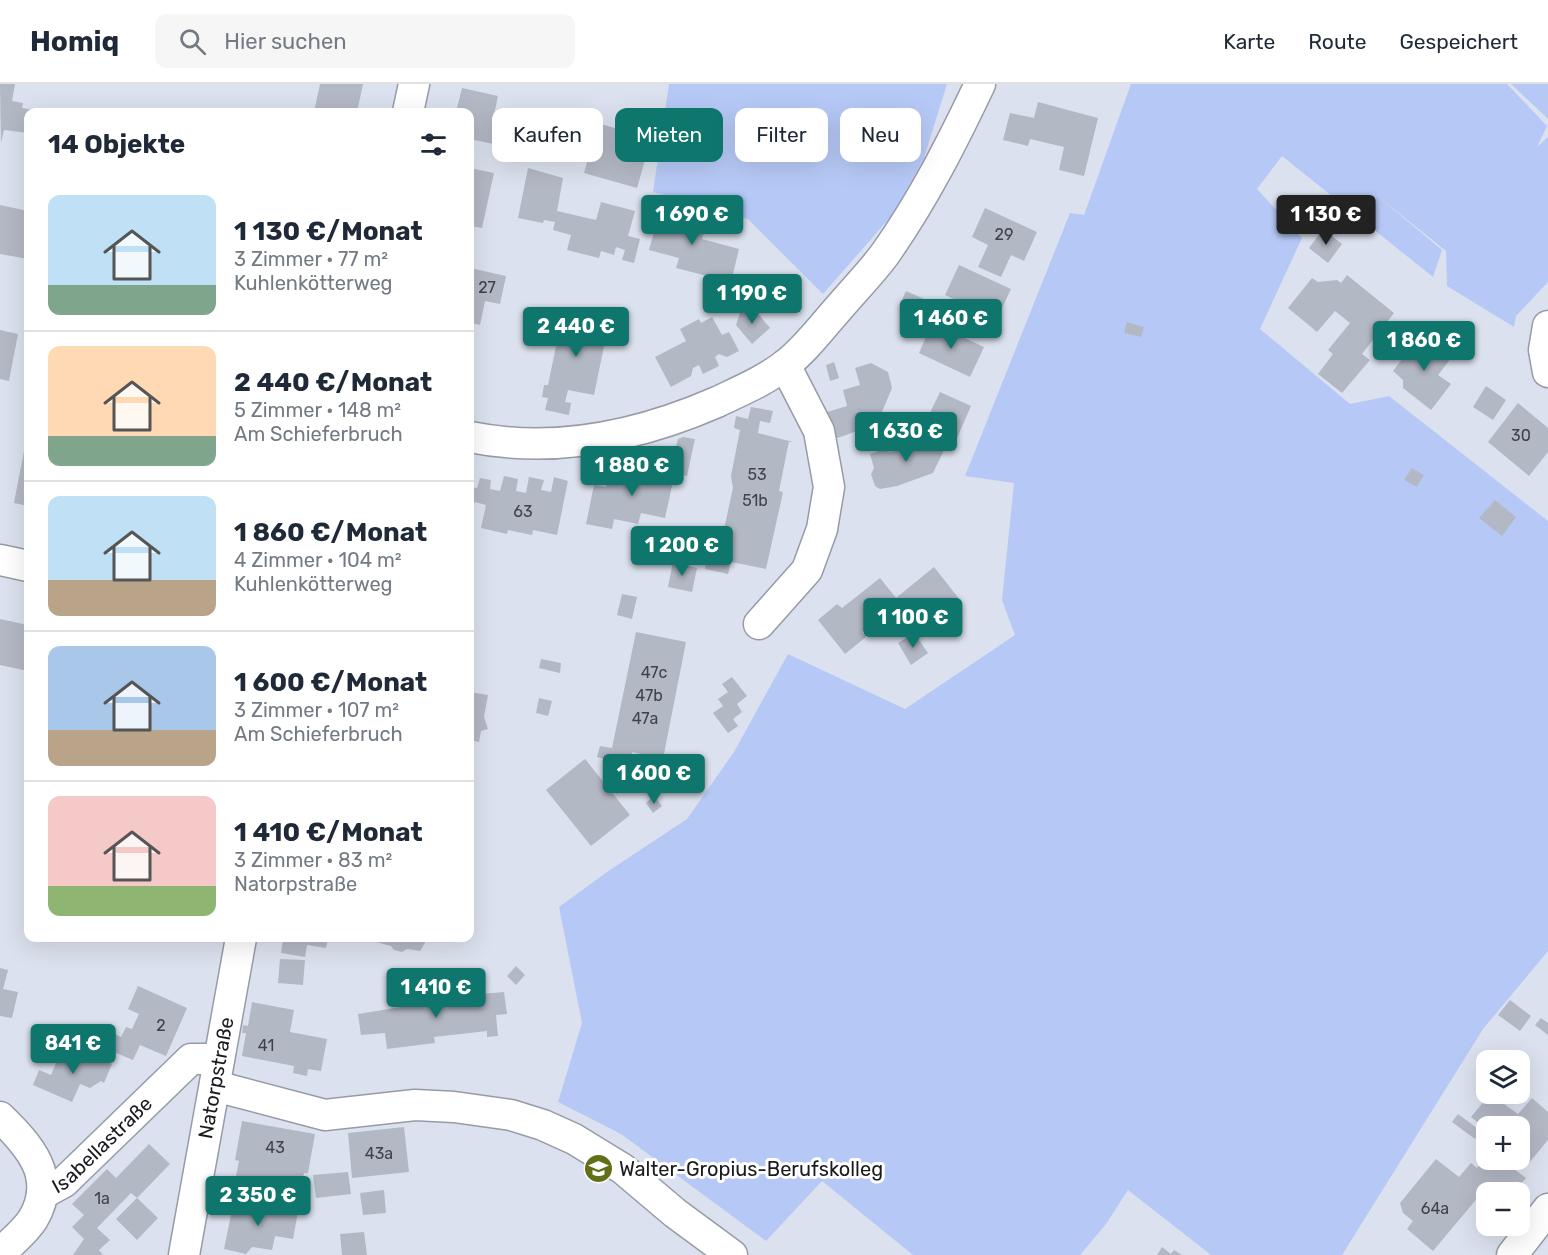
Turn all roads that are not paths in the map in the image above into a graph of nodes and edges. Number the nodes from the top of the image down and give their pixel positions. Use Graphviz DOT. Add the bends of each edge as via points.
graph roads {
  1 [pos="414,84"];
  2 [pos="980,84"];
  3 [pos="409,108"];
  4 [pos="1548,326"];
  5 [pos="785,366"];
  6 [pos="1548,372"];
  7 [pos="474,437"];
  8 [pos="0,560"];
  9 [pos="24,565"];
  10 [pos="759,624"];
  11 [pos="240,942"];
  12 [pos="217,1072"];
  13 [pos="0,1117"];
  14 [pos="42,1194"];
  15 [pos="1548,1209"];
  16 [pos="0,1254"];
  17 [pos="184,1255"];
  18 [pos="732,1255"];
  19 [pos="1512,1255"];
  1 -- 3 [label="street"];
  2 -- 5 [label="street" via="926,191 884,256"];
  4 -- 6 [label="street" via="1544,351"];
  5 -- 7 [label="street" via="748,388 672,421 608,437 530,444"];
  5 -- 10 [label="street" via="819,431 829,488 822,529 807,570"];
  8 -- 9 [label="street"];
  11 -- 12 [label="street, Natorpstraße"];
  12 -- 14 [label="street, Isabellastraße" via="191,1059 64,1182"];
  12 -- 17 [label="street, Natorpstraße"];
  12 -- 18 [label="street, Isabellastraße" via="325,1115 415,1105 511,1115 543,1125 623,1169"];
  13 -- 14 [label="street" via="33,1153"];
  14 -- 16 [label="street, Isabellastraße" via="33,1220"];
  15 -- 19 [label="street"];
}
